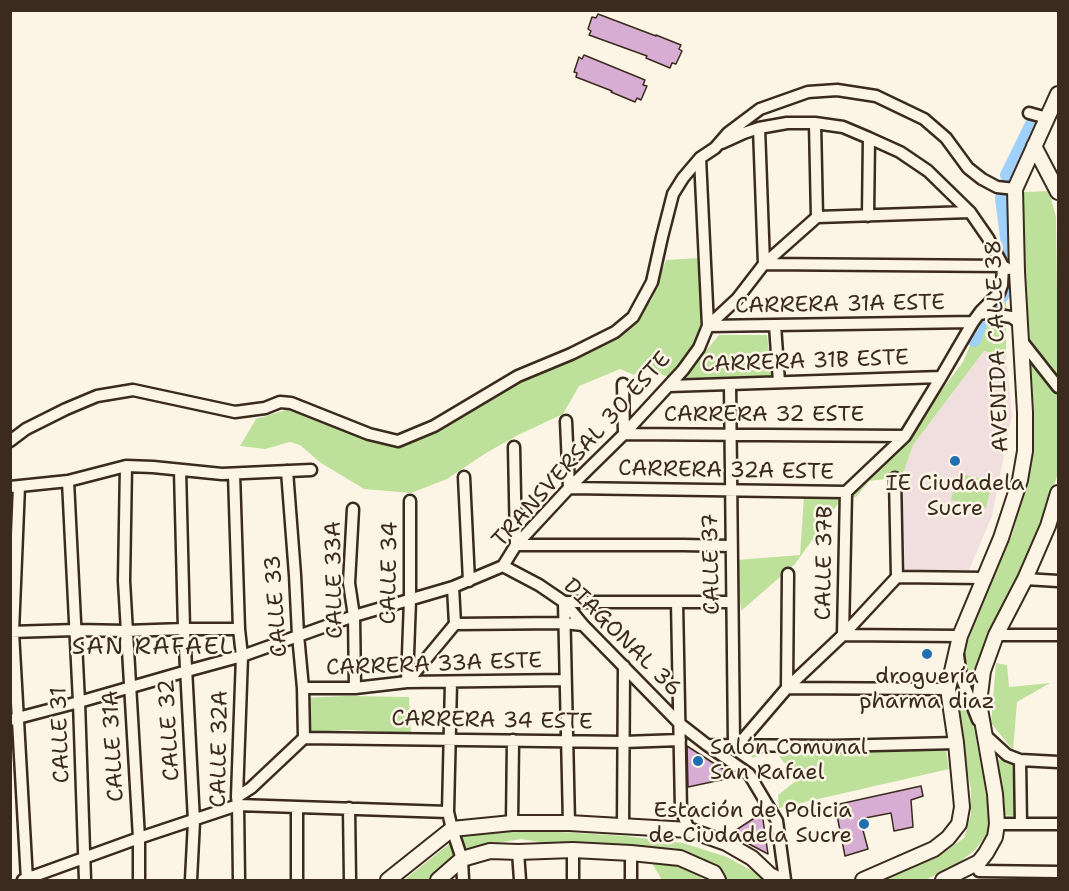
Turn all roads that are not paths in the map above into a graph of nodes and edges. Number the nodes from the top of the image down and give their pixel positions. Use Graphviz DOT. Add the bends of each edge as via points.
graph roads {
  1 [pos="1059,94"];
  2 [pos="1029,113"];
  3 [pos="1047,118"];
  4 [pos="815,123"];
  5 [pos="759,128"];
  6 [pos="869,138"];
  7 [pos="1034,146"];
  8 [pos="715,148"];
  9 [pos="700,158"];
  10 [pos="1015,189"];
  11 [pos="1059,192"];
  12 [pos="970,212"];
  13 [pos="868,216"];
  14 [pos="817,217"];
  15 [pos="764,264"];
  16 [pos="1003,266"];
  17 [pos="1017,273"];
  18 [pos="976,318"];
  19 [pos="1020,323"];
  20 [pos="775,325"];
  21 [pos="708,326"];
  22 [pos="1021,340"];
  23 [pos="941,377"];
  24 [pos="779,382"];
  25 [pos="623,384"];
  26 [pos="729,384"];
  27 [pos="669,386"];
  28 [pos="1059,387"];
  29 [pos="566,421"];
  30 [pos="624,434"];
  31 [pos="730,434"];
  32 [pos="905,436"];
  33 [pos="10,441"];
  34 [pos="514,447"];
  35 [pos="126,466"];
  36 [pos="180,470"];
  37 [pos="311,470"];
  38 [pos="287,471"];
  39 [pos="234,474"];
  40 [pos="464,477"];
  41 [pos="896,478"];
  42 [pos="68,481"];
  43 [pos="15,486"];
  44 [pos="569,488"];
  45 [pos="731,490"];
  46 [pos="846,492"];
  47 [pos="1059,493"];
  48 [pos="410,501"];
  49 [pos="353,509"];
  50 [pos="1053,526"];
  51 [pos="516,545"];
  52 [pos="731,546"];
  53 [pos="503,566"];
  54 [pos="788,574"];
  55 [pos="897,577"];
  56 [pos="984,578"];
  57 [pos="1026,579"];
  58 [pos="1059,580"];
  59 [pos="469,581"];
  60 [pos="453,587"];
  61 [pos="410,600"];
  62 [pos="564,602"];
  63 [pos="678,602"];
  64 [pos="732,602"];
  65 [pos="354,616"];
  66 [pos="564,623"];
  67 [pos="455,624"];
  68 [pos="583,625"];
  69 [pos="184,629"];
  70 [pos="239,629"];
  71 [pos="76,630"];
  72 [pos="126,631"];
  73 [pos="12,632"];
  74 [pos="298,635"];
  75 [pos="843,635"];
  76 [pos="996,635"];
  77 [pos="1059,635"];
  78 [pos="958,642"];
  79 [pos="242,656"];
  80 [pos="624,666"];
  81 [pos="187,670"];
  82 [pos="566,680"];
  83 [pos="406,682"];
  84 [pos="451,682"];
  85 [pos="356,687"];
  86 [pos="130,688"];
  87 [pos="303,688"];
  88 [pos="787,688"];
  89 [pos="948,689"];
  90 [pos="79,702"];
  91 [pos="14,719"];
  92 [pos="680,724"];
  93 [pos="984,734"];
  94 [pos="304,738"];
  95 [pos="449,739"];
  96 [pos="513,740"];
  97 [pos="680,740"];
  98 [pos="567,741"];
  99 [pos="624,742"];
  100 [pos="956,743"];
  101 [pos="707,744"];
  102 [pos="736,744"];
  103 [pos="1020,760"];
  104 [pos="1059,762"];
  105 [pos="238,801"];
  106 [pos="297,807"];
  107 [pos="348,808"];
  108 [pos="448,812"];
  109 [pos="194,821"];
  110 [pos="512,823"];
  111 [pos="569,823"];
  112 [pos="997,824"];
  113 [pos="1021,824"];
  114 [pos="1059,824"];
  115 [pos="623,827"];
  116 [pos="452,829"];
  117 [pos="689,830"];
  118 [pos="139,838"];
  119 [pos="573,850"];
  120 [pos="518,852"];
  121 [pos="632,853"];
  122 [pos="85,858"];
  123 [pos="462,859"];
  124 [pos="979,871"];
  125 [pos="1059,872"];
  126 [pos="25,880"];
  127 [pos="85,880"];
  128 [pos="139,880"];
  129 [pos="191,880"];
  130 [pos="239,880"];
  131 [pos="297,880"];
  132 [pos="350,880"];
  133 [pos="388,880"];
  134 [pos="438,880"];
  135 [pos="463,880"];
  136 [pos="520,880"];
  137 [pos="573,880"];
  138 [pos="631,880"];
  139 [pos="718,880"];
  140 [pos="780,880"];
  141 [pos="785,880"];
  142 [pos="863,880"];
  143 [pos="942,880"];
  1 -- 3 [label="street, AVENIDA CALLE 38"];
  2 -- 3 [label="street"];
  3 -- 7 [label="street, AVENIDA CALLE 38"];
  4 -- 5 [label="street"];
  4 -- 6 [label="street"];
  4 -- 14 [label="street"];
  5 -- 8 [label="street"];
  5 -- 15 [label="street"];
  6 -- 12 [label="street" via="928,171"];
  6 -- 13 [label="street"];
  7 -- 10 [label="street, AVENIDA CALLE 38"];
  7 -- 11 [label="street"];
  8 -- 9 [label="street"];
  8 -- 10 [label="street" via="760,109 808,92 837,90 876,96 924,119 982,179 997,187"];
  9 -- 21 [label="street"];
  9 -- 33 [label="street" via="673,194 652,282 633,317 615,332 518,376 434,426 398,441 291,404 280,402 235,412 133,390 97,396 66,408"];
  10 -- 17 [label="street, AVENIDA CALLE 38"];
  12 -- 13 [label="street"];
  12 -- 16 [label="street"];
  13 -- 14 [label="street"];
  14 -- 15 [label="street, TRANSVERSAL 30 ESTE"];
  15 -- 16 [label="street"];
  15 -- 21 [label="street, TRANSVERSAL 30 ESTE" via="737,299"];
  16 -- 17 [label="street"];
  16 -- 18 [label="street" via="999,293"];
  17 -- 19 [label="street, AVENIDA CALLE 38"];
  18 -- 19 [label="street, CARRERA 31A ESTE" via="986,313 1011,317"];
  18 -- 20 [label="street, CARRERA 31A ESTE"];
  18 -- 23 [label="street"];
  19 -- 22 [label="street, AVENIDA CALLE 38"];
  20 -- 21 [label="street, CARRERA 31A ESTE"];
  20 -- 24 [label="street"];
  21 -- 27 [label="street, TRANSVERSAL 30 ESTE" via="699,348"];
  22 -- 28 [label="street"];
  22 -- 56 [label="street, AVENIDA CALLE 38" via="1025,451 1020,480"];
  23 -- 24 [label="street, CARRERA 31B ESTE"];
  23 -- 32 [label="street"];
  24 -- 26 [label="street, CARRERA 31B ESTE"];
  25 -- 30 [label="street"];
  26 -- 27 [label="street, CARRERA 31B ESTE"];
  26 -- 31 [label="street, CALLE 37"];
  27 -- 30 [label="street, TRANSVERSAL 30 ESTE"];
  29 -- 44 [label="street"];
  30 -- 31 [label="street, CARRERA 32 ESTE"];
  30 -- 44 [label="street, TRANSVERSAL 30 ESTE"];
  31 -- 32 [label="street, CARRERA 32 ESTE"];
  31 -- 45 [label="street, CALLE 37"];
  32 -- 46 [label="street"];
  34 -- 51 [label="street"];
  35 -- 36 [label="street"];
  35 -- 42 [label="street"];
  35 -- 72 [label="street, CALLE 31A"];
  36 -- 39 [label="street"];
  36 -- 69 [label="street, CALLE 32"];
  37 -- 38 [label="street"];
  38 -- 39 [label="street"];
  38 -- 74 [label="street, CALLE 33"];
  39 -- 70 [label="street, CALLE 32A"];
  40 -- 59 [label="street"];
  41 -- 55 [label="street"];
  42 -- 43 [label="street"];
  42 -- 71 [label="street, CALLE 31"];
  43 -- 73 [label="street"];
  44 -- 45 [label="street, CARRERA 32A ESTE"];
  44 -- 51 [label="street, TRANSVERSAL 30 ESTE"];
  45 -- 46 [label="street, CARRERA 32A ESTE"];
  45 -- 52 [label="street, CALLE 37"];
  46 -- 75 [label="street, CALLE 37B"];
  47 -- 50 [label="street"];
  48 -- 61 [label="street, CALLE 34"];
  49 -- 65 [label="street, CALLE 33A" via="350,583"];
  50 -- 57 [label="street"];
  51 -- 52 [label="street"];
  51 -- 53 [label="street, TRANSVERSAL 30 ESTE"];
  52 -- 64 [label="street, CALLE 37"];
  53 -- 59 [label="street, TRANSVERSAL 30 ESTE"];
  53 -- 62 [label="street, DIAGONAL 36"];
  54 -- 88 [label="street"];
  55 -- 56 [label="street"];
  55 -- 75 [label="street"];
  56 -- 78 [label="street, AVENIDA CALLE 38"];
  57 -- 58 [label="street"];
  57 -- 76 [label="street"];
  59 -- 60 [label="street, TRANSVERSAL 30 ESTE"];
  60 -- 61 [label="street, TRANSVERSAL 30 ESTE"];
  60 -- 67 [label="street"];
  61 -- 65 [label="street, TRANSVERSAL 30 ESTE"];
  61 -- 83 [label="street, CALLE 34"];
  62 -- 63 [label="street"];
  62 -- 66 [label="street"];
  62 -- 68 [label="street, DIAGONAL 36"];
  63 -- 64 [label="street"];
  63 -- 92 [label="street"];
  64 -- 102 [label="street, CALLE 37"];
  65 -- 74 [label="street, TRANSVERSAL 30 ESTE"];
  65 -- 85 [label="street, CALLE 33A"];
  66 -- 67 [label="street"];
  66 -- 68 [label="street"];
  66 -- 82 [label="street"];
  67 -- 83 [label="street"];
  68 -- 80 [label="street, DIAGONAL 36"];
  69 -- 70 [label="street"];
  69 -- 72 [label="street"];
  69 -- 81 [label="street, CALLE 32"];
  70 -- 79 [label="street, CALLE 32A"];
  71 -- 72 [label="street"];
  71 -- 73 [label="street"];
  71 -- 90 [label="street, CALLE 31"];
  72 -- 86 [label="street, CALLE 31A"];
  73 -- 91 [label="street"];
  74 -- 79 [label="street, TRANSVERSAL 30 ESTE"];
  74 -- 87 [label="street, CALLE 33"];
  75 -- 78 [label="street"];
  75 -- 88 [label="street"];
  76 -- 77 [label="street"];
  76 -- 93 [label="street" via="983,671 979,703"];
  78 -- 89 [label="street, AVENIDA CALLE 38"];
  78 -- 93 [label="street" via="960,677"];
  79 -- 81 [label="street, TRANSVERSAL 30 ESTE"];
  79 -- 105 [label="street, CALLE 32A"];
  80 -- 92 [label="street, DIAGONAL 36"];
  80 -- 99 [label="street"];
  81 -- 86 [label="street, TRANSVERSAL 30 ESTE"];
  81 -- 109 [label="street, CALLE 32"];
  82 -- 84 [label="street, CARRERA 33A ESTE"];
  82 -- 98 [label="street"];
  83 -- 84 [label="street, CARRERA 33A ESTE"];
  83 -- 85 [label="street, CARRERA 33A ESTE"];
  84 -- 95 [label="street"];
  85 -- 87 [label="street, CARRERA 33A ESTE"];
  86 -- 90 [label="street, TRANSVERSAL 30 ESTE"];
  86 -- 118 [label="street, CALLE 31A"];
  87 -- 94 [label="street, CALLE 33"];
  88 -- 89 [label="street"];
  88 -- 102 [label="street"];
  89 -- 100 [label="street, AVENIDA CALLE 38"];
  90 -- 91 [label="street, TRANSVERSAL 30 ESTE"];
  90 -- 122 [label="street, CALLE 31"];
  91 -- 126 [label="street"];
  92 -- 97 [label="street"];
  92 -- 101 [label="street"];
  93 -- 103 [label="street" via="1007,755"];
  93 -- 112 [label="street"];
  94 -- 95 [label="street, CARRERA 34 ESTE"];
  94 -- 105 [label="street"];
  95 -- 96 [label="street, CARRERA 34 ESTE"];
  95 -- 108 [label="street"];
  96 -- 98 [label="street, CARRERA 34 ESTE"];
  96 -- 110 [label="street"];
  97 -- 99 [label="street, CARRERA 34 ESTE"];
  97 -- 117 [label="street" via="681,810"];
  98 -- 99 [label="street, CARRERA 34 ESTE"];
  98 -- 111 [label="street"];
  99 -- 115 [label="street"];
  100 -- 102 [label="street"];
  100 -- 142 [label="street, AVENIDA CALLE 38" via="962,807 959,824 934,849"];
  101 -- 102 [label="street"];
  101 -- 141 [label="street" via="749,774 777,821"];
  103 -- 104 [label="street"];
  103 -- 113 [label="street"];
  105 -- 106 [label="street"];
  105 -- 109 [label="street"];
  105 -- 130 [label="street, CALLE 32A"];
  106 -- 107 [label="street"];
  106 -- 131 [label="street"];
  107 -- 108 [label="street"];
  107 -- 132 [label="street"];
  108 -- 116 [label="street"];
  109 -- 118 [label="street"];
  109 -- 129 [label="street, CALLE 32"];
  110 -- 111 [label="street"];
  110 -- 116 [label="street"];
  111 -- 115 [label="street"];
  112 -- 113 [label="street"];
  112 -- 124 [label="street"];
  113 -- 114 [label="street"];
  115 -- 117 [label="street"];
  116 -- 123 [label="street"];
  116 -- 133 [label="street"];
  117 -- 140 [label="street" via="726,843"];
  118 -- 122 [label="street"];
  118 -- 128 [label="street, CALLE 31A"];
  119 -- 120 [label="street"];
  119 -- 121 [label="street"];
  119 -- 137 [label="street"];
  120 -- 123 [label="street" via="490,850"];
  120 -- 136 [label="street"];
  121 -- 138 [label="street"];
  121 -- 139 [label="street" via="680,858 714,873"];
  122 -- 126 [label="street"];
  122 -- 127 [label="street, CALLE 31"];
  123 -- 134 [label="street"];
  123 -- 135 [label="street"];
  124 -- 125 [label="street"];
  124 -- 143 [label="street"];
}
